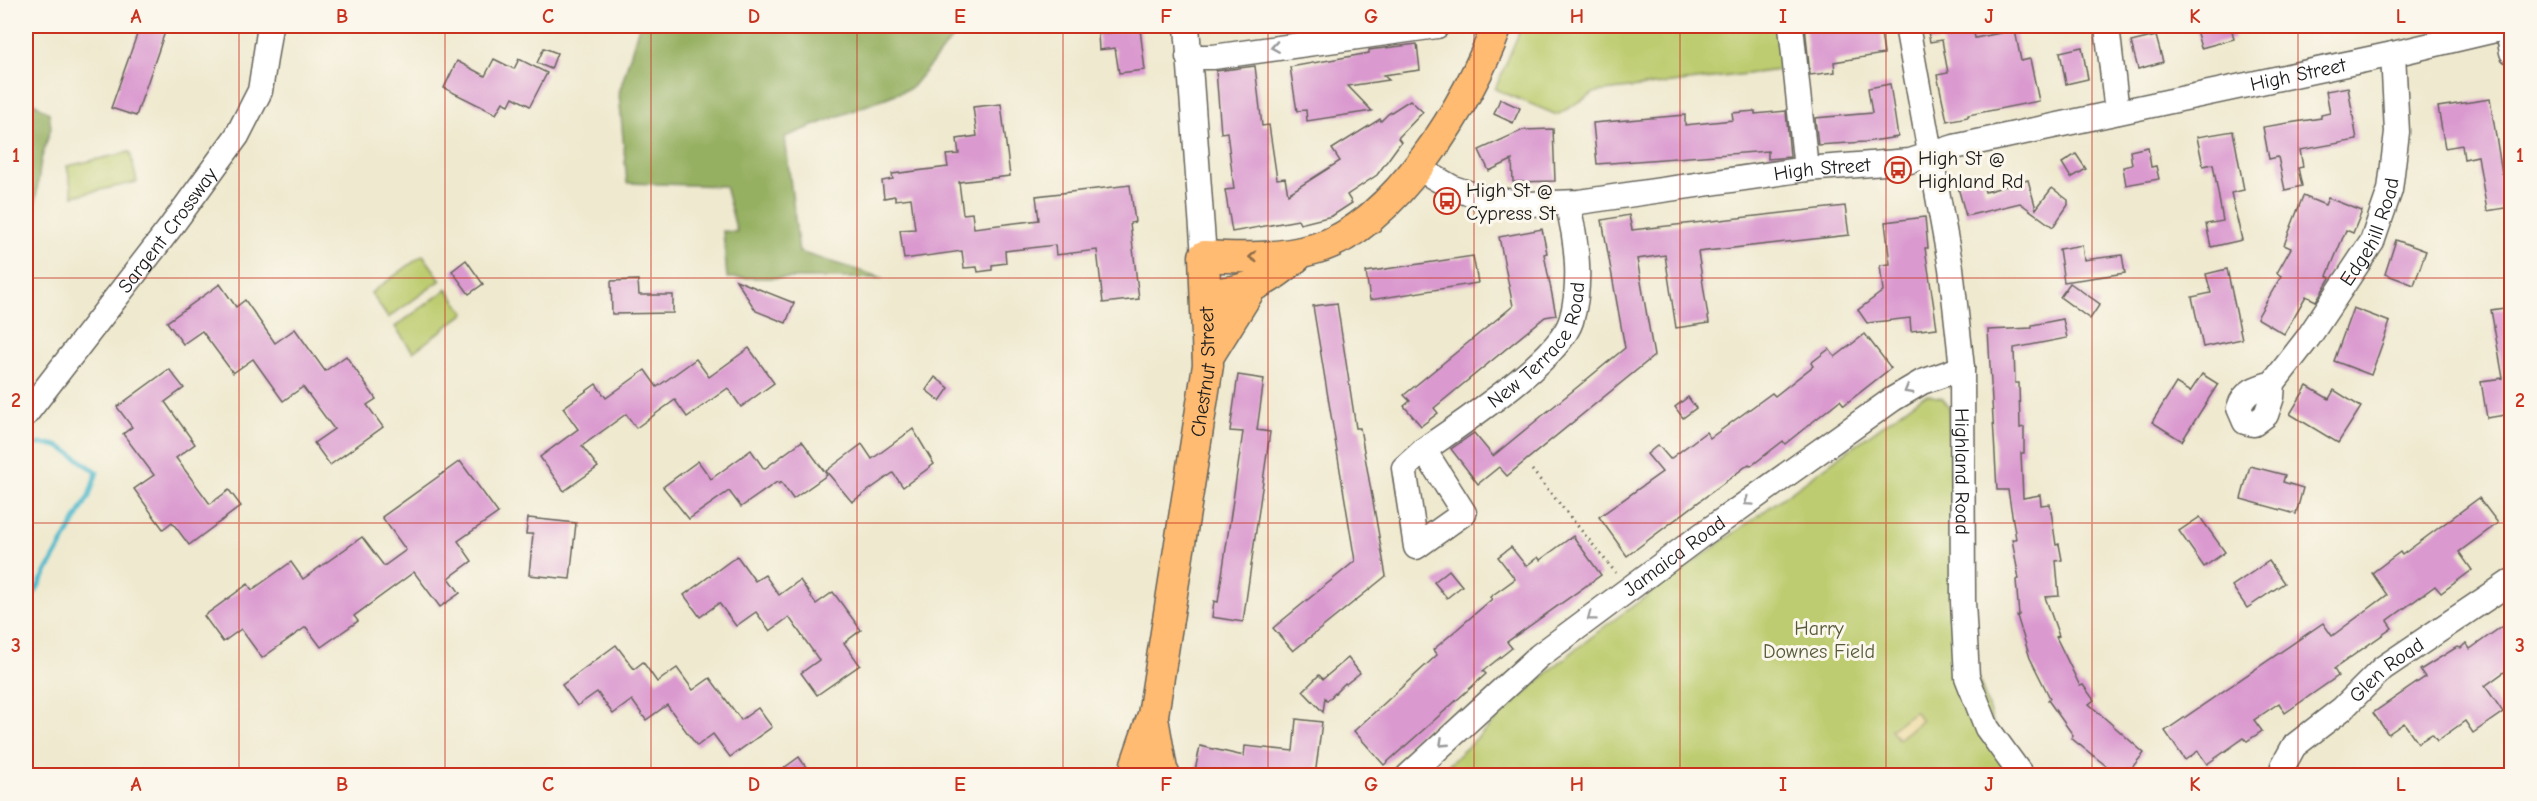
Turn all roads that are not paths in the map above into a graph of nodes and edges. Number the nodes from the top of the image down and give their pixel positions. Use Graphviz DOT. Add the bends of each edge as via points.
graph roads {
  1 [pos="270,26"];
  2 [pos="1187,26"];
  3 [pos="1437,26"];
  4 [pos="1497,26"];
  5 [pos="1791,26"];
  6 [pos="1907,26"];
  7 [pos="2107,26"];
  8 [pos="2509,27"];
  9 [pos="2511,52"];
  10 [pos="2393,54"];
  11 [pos="1188,57"];
  12 [pos="2117,112"];
  13 [pos="1929,156"];
  14 [pos="1416,167"];
  15 [pos="1806,169"];
  16 [pos="1567,203"];
  17 [pos="1302,252"];
  18 [pos="1204,256"];
  19 [pos="1251,288"];
  20 [pos="1206,294"];
  21 [pos="1208,357"];
  22 [pos="1962,368"];
  23 [pos="2273,383"];
  24 [pos="26,414"];
  25 [pos="1424,450"];
  26 [pos="2511,581"];
  27 [pos="1153,715"];
  28 [pos="1136,776"];
  29 [pos="1165,776"];
  30 [pos="1408,776"];
  31 [pos="2022,776"];
  32 [pos="2281,776"];
  1 -- 24 [label="street, Sargent Crossway" via="260,91 237,136"];
  2 -- 11 [label="street, Chestnut Street"];
  3 -- 11 [label="street, one-way" via="1213,57"];
  4 -- 14 [label="main road" via="1455,112"];
  5 -- 15 [label="street"];
  6 -- 13 [label="street, Highland Road"];
  7 -- 12 [label="street"];
  8 -- 9 [label="street"];
  8 -- 10 [label="street, High Street"];
  10 -- 12 [label="street, High Street"];
  10 -- 23 [label="street, Edgehill Road" via="2397,132 2390,190 2372,242"];
  11 -- 18 [label="street, Chestnut Street"];
  12 -- 13 [label="street, High Street" via="1954,147"];
  13 -- 15 [label="street, High Street"];
  13 -- 22 [label="street, Highland Road" via="1951,268"];
  14 -- 16 [label="street, High Street" via="1453,188 1483,198 1528,204"];
  14 -- 17 [label="main road" via="1382,208 1351,233"];
  15 -- 16 [label="street, High Street"];
  16 -- 25 [label="street, New Terrace Road" via="1577,282 1570,323 1560,339 1520,380"];
  17 -- 18 [label="main road, one-way" via="1238,258"];
  17 -- 19 [label="main road" via="1282,270"];
  18 -- 20 [label="main road, Chestnut Street"];
  19 -- 20 [label="main road"];
  19 -- 21 [label="main road"];
  20 -- 21 [label="main road, Chestnut Street"];
  21 -- 27 [label="main road, Chestnut Street"];
  22 -- 30 [label="street, Jamaica Road, one-way" via="1922,382 1893,399 1699,537 1539,656"];
  22 -- 31 [label="street, Highland Road" via="1967,677 1987,728"];
  26 -- 32 [label="street, Glen Road" via="2383,668 2342,709 2294,746"];
  27 -- 28 [label="main road, Chestnut Street" via="1136,764"];
  27 -- 29 [label="main road, Chestnut Street"];
}
